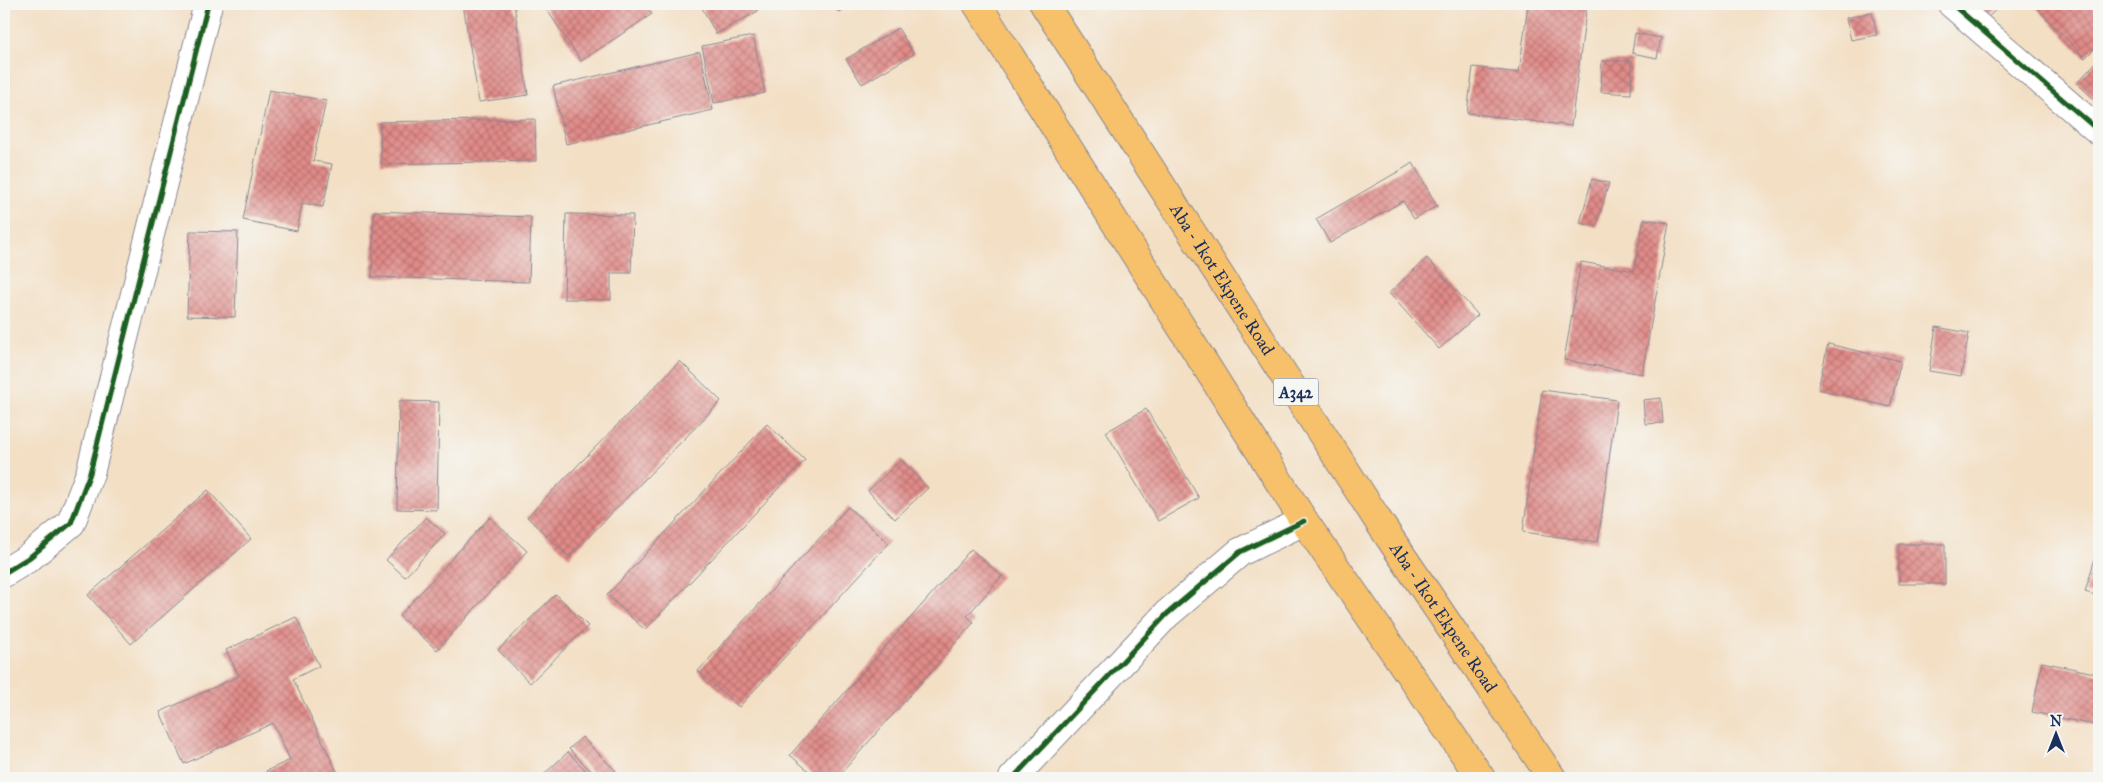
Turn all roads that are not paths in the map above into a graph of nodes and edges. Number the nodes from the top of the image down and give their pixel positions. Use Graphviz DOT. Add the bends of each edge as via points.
graph roads {
  1 [pos="208,4"];
  2 [pos="977,4"];
  3 [pos="1044,4"];
  4 [pos="1952,4"];
  5 [pos="2099,131"];
  6 [pos="1304,521"];
  7 [pos="4,573"];
  8 [pos="1013,778"];
  9 [pos="1481,778"];
  10 [pos="1552,778"];
  1 -- 7 [label="street" via="90,473 71,523 30,557"];
  2 -- 6 [label="highway"];
  3 -- 10 [label="highway, Aba - Ikot Ekpene Road / A342" via="1382,525"];
  4 -- 5 [label="street"];
  6 -- 8 [label="street" via="1240,552 1167,614"];
  6 -- 9 [label="highway"];
}
